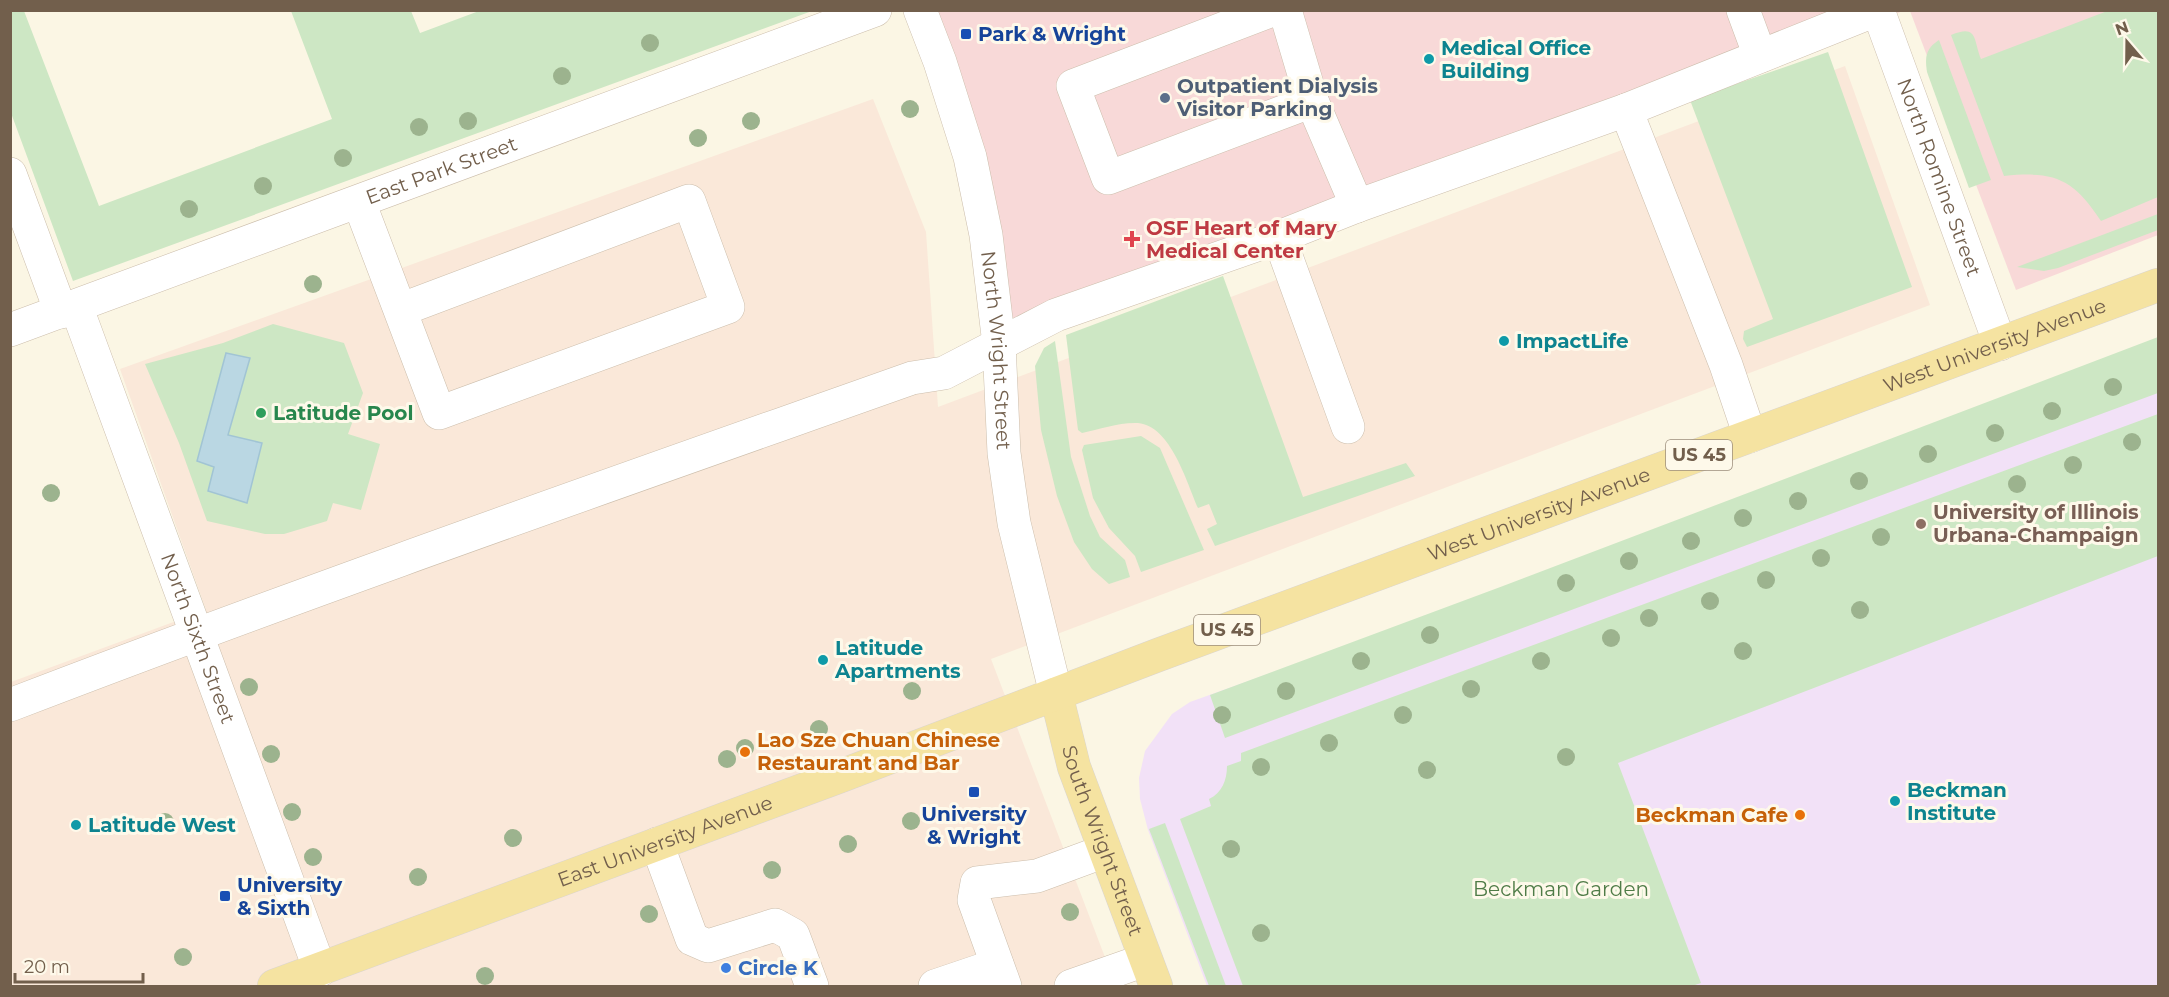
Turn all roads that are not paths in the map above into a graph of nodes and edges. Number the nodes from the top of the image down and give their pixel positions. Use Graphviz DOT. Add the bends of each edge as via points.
graph roads {
  1 [pos="875,10"];
  2 [pos="920,10"];
  3 [pos="1272,10"];
  4 [pos="1286,10"];
  5 [pos="1743,10"];
  6 [pos="1877,10"];
  7 [pos="1760,56"];
  8 [pos="1312,102"];
  9 [pos="1626,110"];
  10 [pos="10,174"];
  11 [pos="360,202"];
  12 [pos="1357,206"];
  13 [pos="1279,237"];
  14 [pos="2158,285"];
  15 [pos="69,309"];
  16 [pos="400,310"];
  17 [pos="10,330"];
  18 [pos="999,344"];
  19 [pos="2000,344"];
  20 [pos="1348,427"];
  21 [pos="1750,436"];
  22 [pos="196,635"];
  23 [pos="1056,694"];
  24 [pos="10,705"];
  25 [pos="657,844"];
  26 [pos="1105,851"];
  27 [pos="1150,973"];
  28 [pos="1001,976"];
  29 [pos="313,977"];
  30 [pos="274,987"];
  31 [pos="812,987"];
  32 [pos="935,987"];
  33 [pos="1071,987"];
  1 -- 11 [label="street, East Park Street"];
  2 -- 18 [label="street, North Wright Street" via="970,157 986,235"];
  3 -- 8 [label="street" via="1073,86 1108,178"];
  4 -- 8 [label="street"];
  5 -- 7 [label="street"];
  6 -- 7 [label="street"];
  6 -- 19 [label="street, North Romine Street"];
  7 -- 9 [label="street"];
  8 -- 12 [label="street"];
  9 -- 12 [label="street"];
  9 -- 21 [label="street"];
  10 -- 15 [label="street, North Sixth Street"];
  11 -- 15 [label="street, East Park Street"];
  11 -- 16 [label="street"];
  12 -- 13 [label="street"];
  13 -- 18 [label="street" via="1056,315"];
  13 -- 20 [label="street"];
  14 -- 19 [label="main road, West University Avenue / US 45"];
  15 -- 17 [label="street, East Park Street"];
  15 -- 22 [label="street, North Sixth Street"];
  16 -- 16 [label="street" via="439,413 728,307 689,201"];
  18 -- 22 [label="street" via="944,373 912,378"];
  18 -- 23 [label="street, North Wright Street" via="1004,453 1014,523"];
  19 -- 21 [label="main road, West University Avenue / US 45"];
  21 -- 23 [label="main road, West University Avenue / US 45"];
  22 -- 24 [label="street"];
  22 -- 29 [label="street, North Sixth Street"];
  23 -- 25 [label="main road, East University Avenue"];
  23 -- 26 [label="main road, South Wright Street" via="1074,767"];
  25 -- 29 [label="main road, East University Avenue"];
  25 -- 31 [label="street" via="692,939 708,946 775,925 793,935"];
  26 -- 27 [label="main road, South Wright Street"];
  26 -- 28 [label="street" via="1037,876 977,884 974,900"];
  27 -- 33 [label="street"];
  28 -- 32 [label="street"];
  29 -- 30 [label="main road, East University Avenue"];
}
